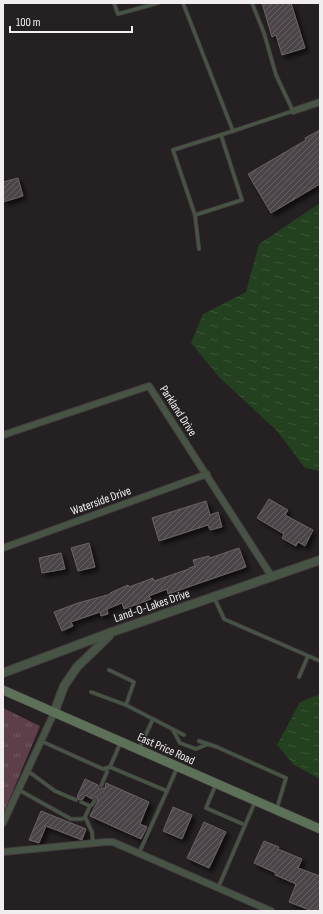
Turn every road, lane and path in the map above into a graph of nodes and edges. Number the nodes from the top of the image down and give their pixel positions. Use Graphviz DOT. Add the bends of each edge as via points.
graph roads {
  1 [pos="114,3"];
  2 [pos="158,3"];
  3 [pos="183,3"];
  4 [pos="252,3"];
  5 [pos="320,102"];
  6 [pos="293,111"];
  7 [pos="233,131"];
  8 [pos="220,135"];
  9 [pos="194,215"];
  10 [pos="199,249"];
  11 [pos="3,435"];
  12 [pos="207,474"];
  13 [pos="3,548"];
  14 [pos="320,560"];
  15 [pos="272,576"];
  16 [pos="214,597"];
  17 [pos="112,632"];
  18 [pos="308,656"];
  19 [pos="320,662"];
  20 [pos="109,670"];
  21 [pos="3,673"];
  22 [pos="299,677"];
  23 [pos="3,690"];
  24 [pos="91,692"];
  25 [pos="126,705"];
  26 [pos="54,713"];
  27 [pos="152,719"];
  28 [pos="173,729"];
  29 [pos="184,735"];
  30 [pos="41,741"];
  31 [pos="199,741"];
  32 [pos="120,742"];
  33 [pos="208,744"];
  34 [pos="139,750"];
  35 [pos="108,767"];
  36 [pos="178,767"];
  37 [pos="27,771"];
  38 [pos="216,784"];
  39 [pos="101,786"];
  40 [pos="18,790"];
  41 [pos="167,791"];
  42 [pos="76,800"];
  43 [pos="95,800"];
  44 [pos="256,801"];
  45 [pos="82,802"];
  46 [pos="90,806"];
  47 [pos="277,810"];
  48 [pos="85,816"];
  49 [pos="3,823"];
  50 [pos="245,825"];
  51 [pos="320,829"];
  52 [pos="93,843"];
  53 [pos="3,852"];
  54 [pos="139,854"];
  55 [pos="218,888"];
  56 [pos="271,911"];
  1 -- 2 [label="lane" via="118,14"];
  3 -- 7 [label="lane"];
  4 -- 6 [label="lane" via="276,75"];
  5 -- 6 [label="street"];
  6 -- 7 [label="lane"];
  7 -- 8 [label="lane"];
  8 -- 9 [label="lane" via="173,150"];
  8 -- 9 [label="lane" via="242,200"];
  9 -- 10 [label="lane"];
  11 -- 12 [label="street, Parkland Drive" via="149,386"];
  12 -- 13 [label="street, Waterside Drive"];
  12 -- 15 [label="street, Parkland Drive"];
  14 -- 15 [label="street, Land-O-Lakes Drive"];
  15 -- 16 [label="street, Land-O-Lakes Drive"];
  16 -- 17 [label="street, Land-O-Lakes Drive"];
  16 -- 18 [label="lane" via="224,619"];
  17 -- 21 [label="street"];
  17 -- 26 [label="street, Land-O-Lakes Drive" via="77,667 64,686"];
  18 -- 19 [label="lane"];
  18 -- 22 [label="lane"];
  20 -- 25 [label="lane" via="134,682"];
  23 -- 26 [label="main road, East Price Road"];
  24 -- 25 [label="lane"];
  25 -- 27 [label="lane"];
  26 -- 30 [label="street, Land-O-Lakes Drive"];
  26 -- 32 [label="main road, East Price Road"];
  27 -- 28 [label="lane"];
  27 -- 34 [label="lane"];
  28 -- 29 [label="lane"];
  28 -- 33 [label="lane" via="180,743 196,750"];
  30 -- 35 [label="lane" via="103,769"];
  30 -- 37 [label="street, Land-O-Lakes Drive"];
  31 -- 33 [label="lane"];
  32 -- 34 [label="main road, East Price Road"];
  32 -- 35 [label="lane"];
  33 -- 47 [label="lane" via="286,778"];
  34 -- 36 [label="main road, East Price Road"];
  35 -- 39 [label="lane"];
  35 -- 41 [label="lane"];
  36 -- 38 [label="main road, East Price Road"];
  36 -- 41 [label="lane"];
  37 -- 40 [label="street, Land-O-Lakes Drive"];
  37 -- 42 [label="lane" via="55,791"];
  38 -- 44 [label="main road, East Price Road"];
  38 -- 50 [label="lane" via="206,808"];
  40 -- 48 [label="lane" via="71,819 82,819"];
  40 -- 49 [label="street, Land-O-Lakes Drive"];
  41 -- 54 [label="lane"];
  43 -- 46 [label="lane"];
  44 -- 47 [label="main road, East Price Road"];
  44 -- 50 [label="lane"];
  45 -- 46 [label="lane"];
  46 -- 48 [label="lane"];
  47 -- 51 [label="main road, East Price Road"];
  48 -- 52 [label="lane" via="92,832"];
  50 -- 55 [label="lane"];
  52 -- 53 [label="street"];
  52 -- 54 [label="street" via="113,842"];
  54 -- 55 [label="street"];
  55 -- 56 [label="street"];
}
